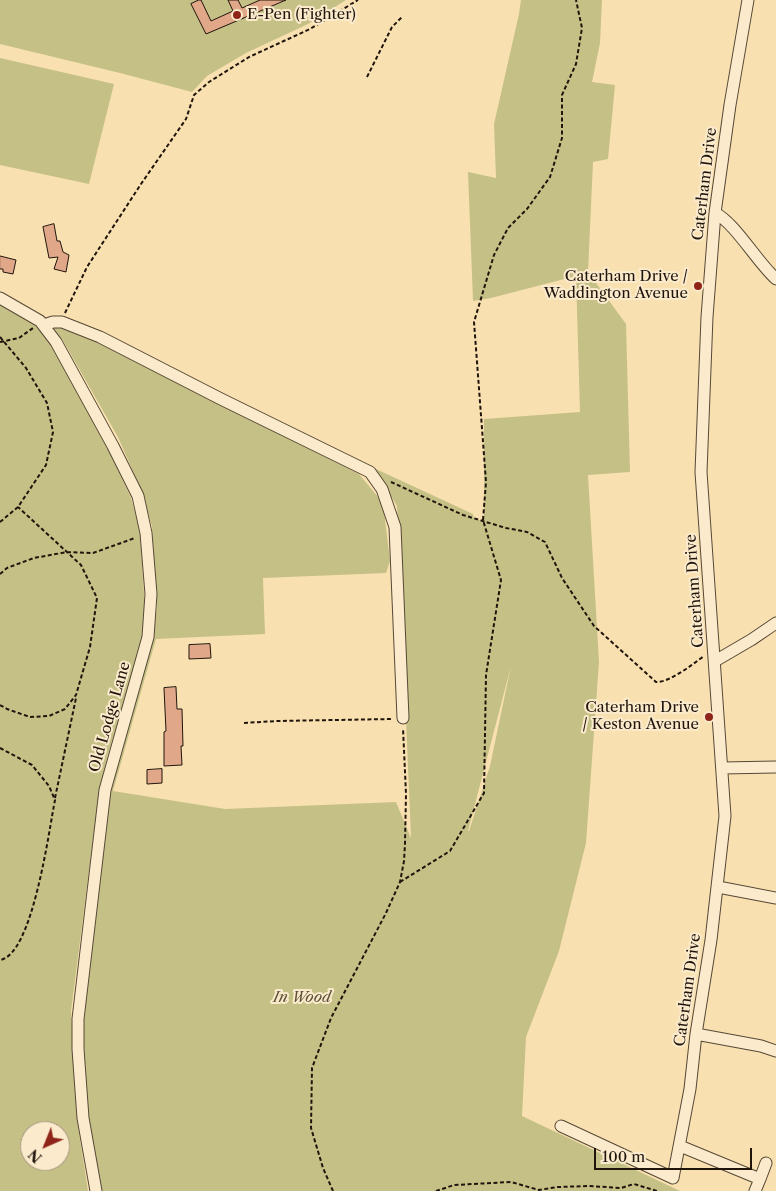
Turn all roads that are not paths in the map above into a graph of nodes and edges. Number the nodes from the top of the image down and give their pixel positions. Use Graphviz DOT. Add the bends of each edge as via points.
graph roads {
  1 [pos="748,0"];
  2 [pos="715,213"];
  3 [pos="776,279"];
  4 [pos="0,298"];
  5 [pos="44,325"];
  6 [pos="776,623"];
  7 [pos="715,655"];
  8 [pos="403,718"];
  9 [pos="776,767"];
  10 [pos="722,768"];
  11 [pos="718,887"];
  12 [pos="776,898"];
  13 [pos="696,1034"];
  14 [pos="776,1051"];
  15 [pos="561,1126"];
  16 [pos="680,1146"];
  17 [pos="766,1164"];
  18 [pos="760,1179"];
  19 [pos="96,1191"];
  20 [pos="755,1191"];
  1 -- 2 [label="street, Caterham Drive"];
  2 -- 3 [label="street" via="724,218"];
  2 -- 7 [label="street, Caterham Drive" via="707,316 702,472"];
  4 -- 5 [label="street, Old Lodge Lane"];
  5 -- 8 [label="street" via="62,322 100,337 370,472 382,489 395,526"];
  5 -- 19 [label="street, Old Lodge Lane" via="138,496 146,534 150,594 148,637 105,790 78,1019 83,1118"];
  6 -- 7 [label="street" via="751,640"];
  7 -- 10 [label="street, Caterham Drive"];
  9 -- 10 [label="street"];
  10 -- 11 [label="street, Caterham Drive" via="726,816"];
  11 -- 12 [label="street"];
  11 -- 13 [label="street, Caterham Drive"];
  13 -- 14 [label="street"];
  13 -- 16 [label="street, Caterham Drive"];
  15 -- 16 [label="street, Caterham Drive" via="673,1178"];
  16 -- 18 [label="street"];
  17 -- 18 [label="street"];
  18 -- 20 [label="street"];
}
